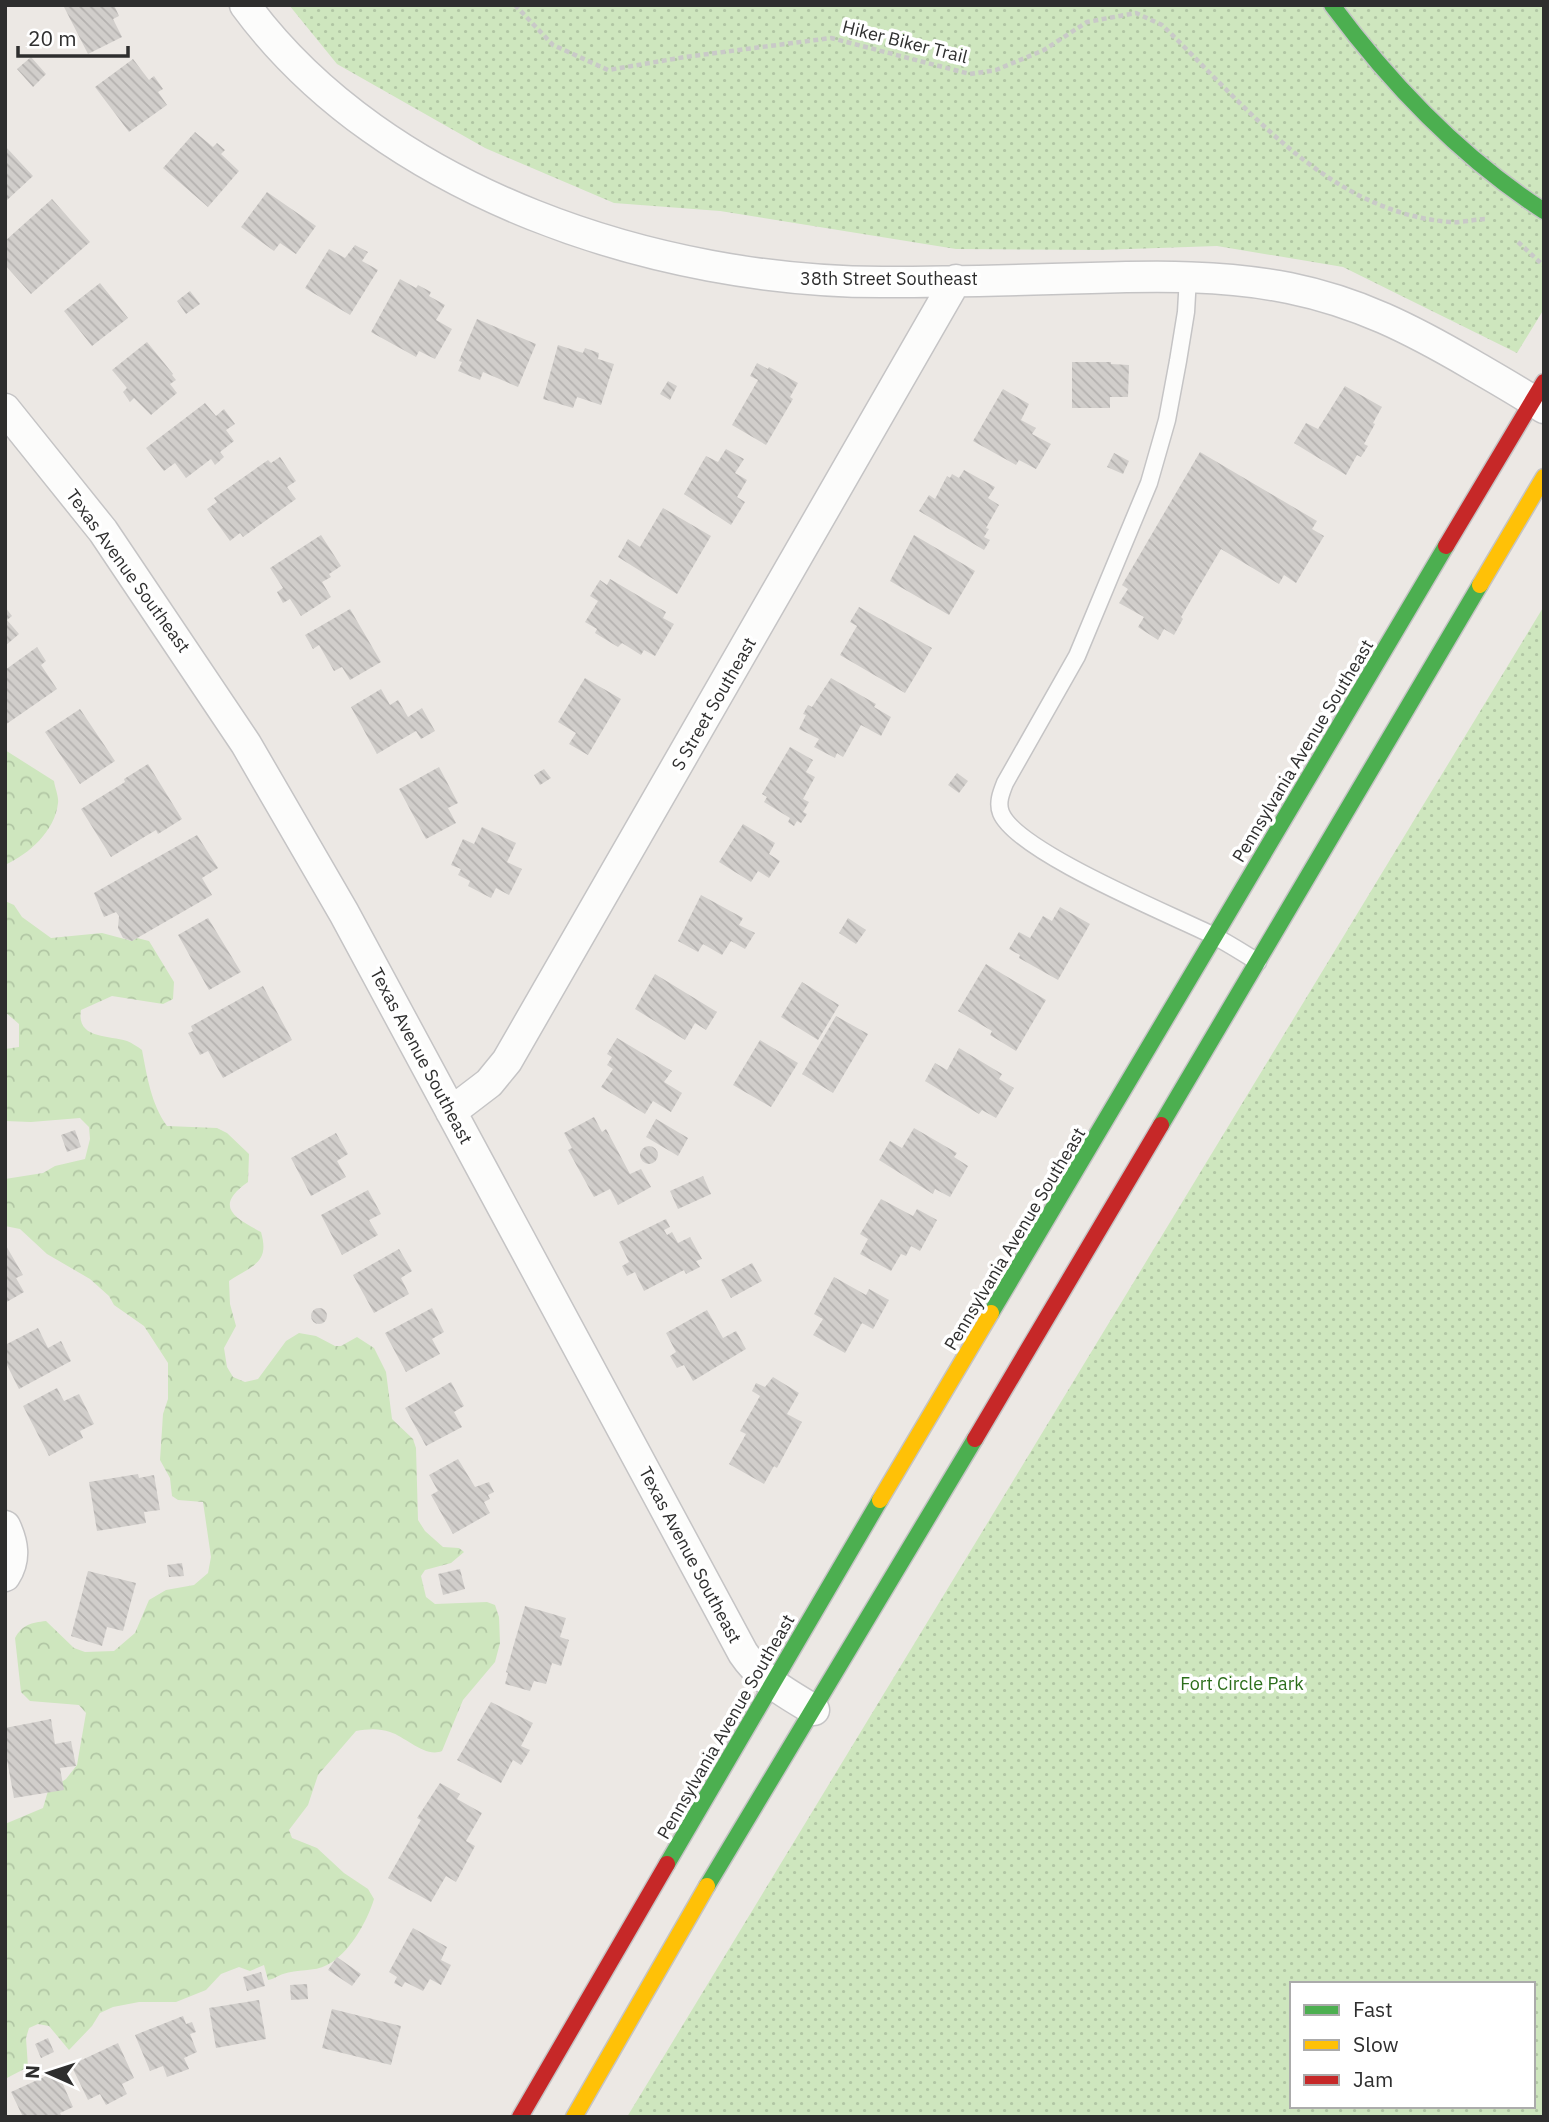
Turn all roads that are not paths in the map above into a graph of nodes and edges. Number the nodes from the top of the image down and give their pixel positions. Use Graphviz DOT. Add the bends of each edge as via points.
graph roads {
  1 [pos="245,5"];
  2 [pos="1332,5"];
  3 [pos="1544,211"];
  4 [pos="1188,277"];
  5 [pos="956,281"];
  6 [pos="1540,396"];
  7 [pos="5,409"];
  8 [pos="1544,477"];
  9 [pos="1216,937"];
  10 [pos="1258,962"];
  11 [pos="451,1112"];
  12 [pos="5,1526"];
  13 [pos="5,1576"];
  14 [pos="771,1685"];
  15 [pos="814,1710"];
  16 [pos="520,2117"];
  17 [pos="573,2117"];
  1 -- 5 [label="street, 38th Street Southeast" via="311,79 384,138 548,220 609,241 741,272 856,282"];
  2 -- 3 [label="main road" via="1410,98 1482,164"];
  4 -- 5 [label="street, 38th Street Southeast"];
  4 -- 6 [label="street, 38th Street Southeast" via="1289,288 1361,307"];
  4 -- 9 [label="lane" via="1167,420 1149,483 1077,656 1000,795 999,805 1013,829 1072,869"];
  5 -- 11 [label="street, S Street Southeast" via="507,1061 489,1083"];
  6 -- 9 [label="main road, Pennsylvania Avenue Southeast"];
  7 -- 11 [label="street, Texas Avenue Southeast" via="103,531 246,744"];
  8 -- 10 [label="main road"];
  9 -- 10 [label="lane"];
  9 -- 14 [label="main road, Pennsylvania Avenue Southeast"];
  10 -- 15 [label="main road"];
  11 -- 14 [label="street, Texas Avenue Southeast" via="743,1653"];
  12 -- 13 [label="street" via="13,1558"];
  14 -- 15 [label="street, Texas Avenue Southeast"];
  14 -- 16 [label="main road, Pennsylvania Avenue Southeast"];
  15 -- 17 [label="main road"];
}
